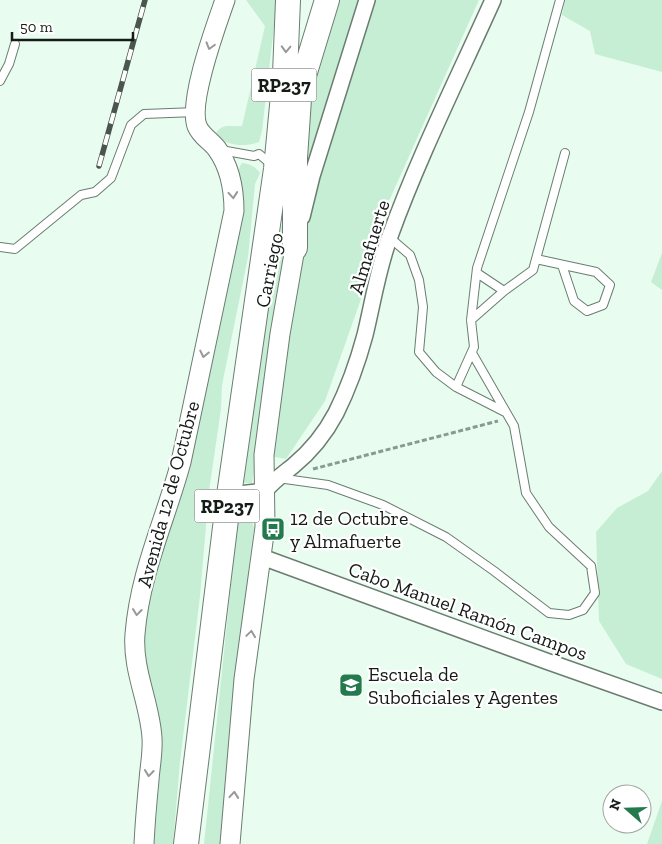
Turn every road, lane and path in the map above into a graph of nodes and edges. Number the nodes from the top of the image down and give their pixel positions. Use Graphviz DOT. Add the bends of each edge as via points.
graph roads {
  1 [pos="225,0"];
  2 [pos="288,0"];
  3 [pos="327,0"];
  4 [pos="367,0"];
  5 [pos="493,0"];
  6 [pos="560,0"];
  7 [pos="15,44"];
  8 [pos="0,81"];
  9 [pos="300,85"];
  10 [pos="196,112"];
  11 [pos="217,149"];
  12 [pos="565,153"];
  13 [pos="276,169"];
  14 [pos="390,237"];
  15 [pos="0,247"];
  16 [pos="295,248"];
  17 [pos="536,259"];
  18 [pos="562,265"];
  19 [pos="477,273"];
  20 [pos="504,292"];
  21 [pos="471,320"];
  22 [pos="472,353"];
  23 [pos="456,387"];
  24 [pos="508,416"];
  25 [pos="270,484"];
  26 [pos="228,495"];
  27 [pos="262,557"];
  28 [pos="662,702"];
  29 [pos="144,844"];
  30 [pos="186,844"];
  31 [pos="230,844"];
  1 -- 10 [label="street, one-way" via="196,96"];
  2 -- 13 [label="main road, RP237, one-way"];
  3 -- 9 [label="main road, RP237"];
  4 -- 16 [label="street, Carriego" via="312,176"];
  5 -- 14 [label="street, Almafuerte"];
  6 -- 19 [label="lane" via="529,112"];
  7 -- 8 [label="lane"];
  9 -- 13 [label="main road, RP237"];
  9 -- 16 [label="main road" via="295,158"];
  10 -- 11 [label="street, Avenida 12 de Octubre" via="197,125"];
  10 -- 15 [label="lane" via="144,114 131,125 111,178 95,192 81,195 15,250"];
  11 -- 13 [label="lane" via="254,156 259,154"];
  11 -- 29 [label="street, Avenida 12 de Octubre, one-way" via="234,190 234,211 181,462 142,581 135,636 137,669 152,738"];
  12 -- 17 [label="lane"];
  13 -- 26 [label="main road, RP237"];
  14 -- 23 [label="lane" via="410,255 419,280 423,307 419,352 436,372"];
  14 -- 25 [label="street, Almafuerte" via="364,337 335,414 315,444"];
  16 -- 25 [label="street, Carriego" via="264,455"];
  17 -- 18 [label="lane"];
  17 -- 20 [label="lane" via="532,270"];
  18 -- 18 [label="lane" via="596,272 610,285 603,305 587,311 574,301"];
  19 -- 20 [label="lane"];
  19 -- 21 [label="lane"];
  20 -- 21 [label="lane"];
  21 -- 22 [label="lane"];
  22 -- 23 [label="lane"];
  22 -- 24 [label="lane"];
  23 -- 24 [label="lane"];
  24 -- 25 [label="path"];
  24 -- 25 [label="lane" via="514,426 526,493 549,526 591,566 595,593 583,610 569,615 549,613 446,537 383,505 328,485"];
  25 -- 26 [label="street"];
  25 -- 27 [label="street, Carriego"];
  26 -- 30 [label="main road, RP237"];
  27 -- 28 [label="street, Cabo Manuel Ramón Campos"];
  31 -- 27 [label="street, one-way" via="244,678"];
}
